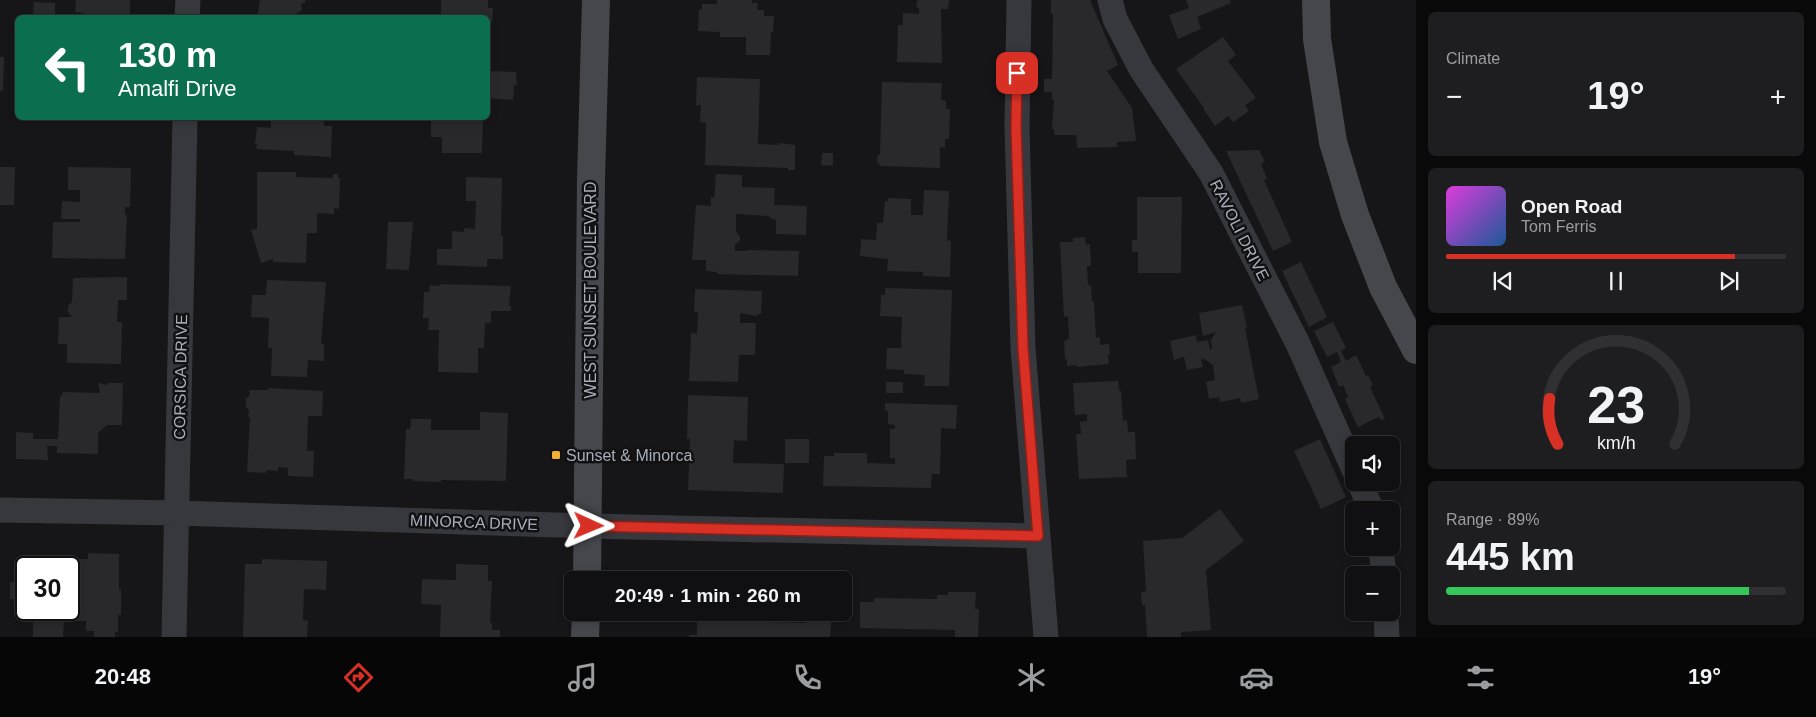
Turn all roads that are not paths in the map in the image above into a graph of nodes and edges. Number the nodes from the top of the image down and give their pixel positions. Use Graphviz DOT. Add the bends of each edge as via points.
graph roads {
  1 [pos="188,0"];
  2 [pos="596,0"];
  3 [pos="1018,0"];
  4 [pos="1110,0"];
  5 [pos="1316,0"];
  6 [pos="187,15"];
  7 [pos="185,120"];
  8 [pos="1416,350"];
  9 [pos="1345,450"];
  10 [pos="0,510"];
  11 [pos="177,513"];
  12 [pos="589,526"];
  13 [pos="1038,536"];
  14 [pos="587,571"];
  15 [pos="586,621"];
  16 [pos="1386,621"];
  17 [pos="174,637"];
  18 [pos="585,637"];
  19 [pos="1046,637"];
  20 [pos="1387,637"];
  1 -- 6 [label="street"];
  2 -- 12 [label="main road, WEST SUNSET BOULEVARD" via="590,180"];
  3 -- 13 [label="street" via="1016,127 1023,348"];
  4 -- 9 [label="street, RAVOLI DRIVE" via="1115,19 1141,69 1211,173 1298,344"];
  5 -- 8 [label="main road" via="1317,39 1333,142 1355,215 1383,287"];
  7 -- 11 [label="street, CORSICA DRIVE"];
  10 -- 11 [label="street, MINORCA DRIVE"];
  11 -- 12 [label="street, MINORCA DRIVE"];
  11 -- 17 [label="street, CORSICA DRIVE"];
  12 -- 13 [label="street, MINORCA DRIVE"];
  12 -- 14 [label="main road, WEST SUNSET BOULEVARD"];
  13 -- 19 [label="street"];
  15 -- 18 [label="main road"];
  16 -- 20 [label="street"];
}
